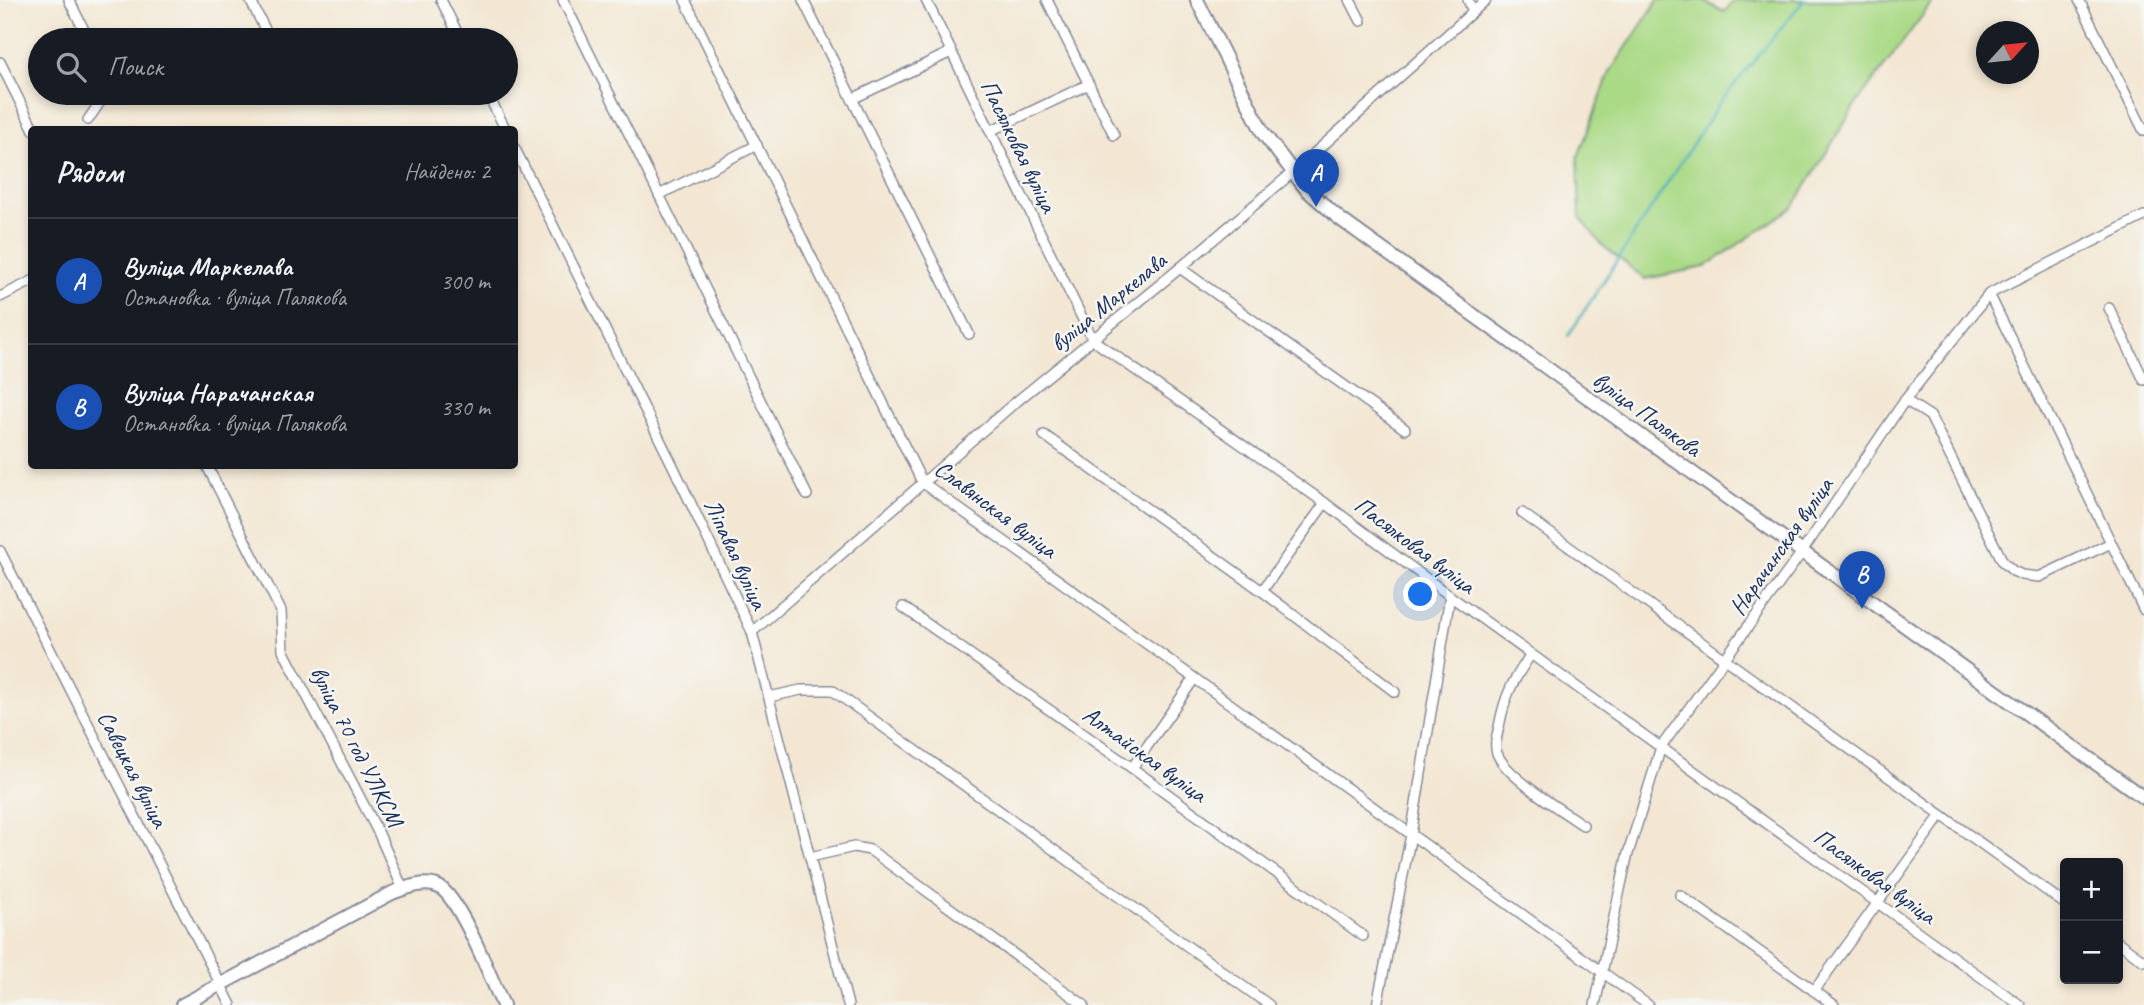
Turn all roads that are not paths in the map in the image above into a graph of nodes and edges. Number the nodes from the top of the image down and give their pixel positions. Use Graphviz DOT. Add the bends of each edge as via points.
graph roads {
  1 [pos="69,0"];
  2 [pos="250,0"];
  3 [pos="441,0"];
  4 [pos="562,0"];
  5 [pos="685,0"];
  6 [pos="803,0"];
  7 [pos="926,0"];
  8 [pos="1047,0"];
  9 [pos="1197,0"];
  10 [pos="1350,0"];
  11 [pos="1468,0"];
  12 [pos="1486,0"];
  13 [pos="2079,0"];
  14 [pos="1473,10"];
  15 [pos="1361,21"];
  16 [pos="83,28"];
  17 [pos="264,28"];
  18 [pos="455,28"];
  19 [pos="951,52"];
  20 [pos="0,62"];
  21 [pos="1089,84"];
  22 [pos="852,99"];
  23 [pos="98,105"];
  24 [pos="493,105"];
  25 [pos="88,120"];
  26 [pos="32,126"];
  27 [pos="504,126"];
  28 [pos="990,131"];
  29 [pos="2144,131"];
  30 [pos="1114,135"];
  31 [pos="757,145"];
  32 [pos="518,156"];
  33 [pos="1292,173"];
  34 [pos="659,195"];
  35 [pos="2144,216"];
  36 [pos="1180,268"];
  37 [pos="28,283"];
  38 [pos="1989,294"];
  39 [pos="0,297"];
  40 [pos="2109,308"];
  41 [pos="969,334"];
  42 [pos="1093,340"];
  43 [pos="2144,380"];
  44 [pos="1905,400"];
  45 [pos="1405,429"];
  46 [pos="1044,435"];
  47 [pos="209,469"];
  48 [pos="922,482"];
  49 [pos="807,495"];
  50 [pos="1325,503"];
  51 [pos="1522,513"];
  52 [pos="2111,543"];
  53 [pos="0,551"];
  54 [pos="1802,552"];
  55 [pos="1262,591"];
  56 [pos="1450,596"];
  57 [pos="903,607"];
  58 [pos="2144,610"];
  59 [pos="752,632"];
  60 [pos="1531,654"];
  61 [pos="1725,659"];
  62 [pos="1194,679"];
  63 [pos="1395,692"];
  64 [pos="769,697"];
  65 [pos="1661,747"];
  66 [pos="1132,768"];
  67 [pos="2144,798"];
  68 [pos="1941,814"];
  69 [pos="1583,825"];
  70 [pos="1411,835"];
  71 [pos="810,857"];
  72 [pos="403,889"];
  73 [pos="1680,895"];
  74 [pos="2060,900"];
  75 [pos="1879,902"];
  76 [pos="1363,936"];
  77 [pos="2123,946"];
  78 [pos="2144,961"];
  79 [pos="1603,972"];
  80 [pos="220,984"];
  81 [pos="1814,991"];
  82 [pos="182,1005"];
  83 [pos="231,1005"];
  84 [pos="503,1005"];
  85 [pos="848,1005"];
  86 [pos="1084,1005"];
  87 [pos="1269,1005"];
  88 [pos="1377,1005"];
  89 [pos="1595,1005"];
  90 [pos="1648,1005"];
  91 [pos="1834,1005"];
  92 [pos="2020,1005"];
  1 -- 16 [label="street"];
  2 -- 17 [label="street"];
  3 -- 18 [label="street"];
  4 -- 34 [label="street"];
  5 -- 31 [label="street, Славянская вуліца"];
  6 -- 22 [label="street"];
  7 -- 19 [label="street, Пасялковая вуліца"];
  8 -- 21 [label="street"];
  9 -- 33 [label="street, вуліца Палякова" via="1263,133"];
  10 -- 15 [label="street"];
  11 -- 14 [label="street"];
  12 -- 14 [label="street, вуліца Маркелава"];
  13 -- 29 [label="street"];
  14 -- 33 [label="street, вуліца Маркелава"];
  19 -- 22 [label="street"];
  19 -- 28 [label="street, Пасялковая вуліца"];
  20 -- 26 [label="street"];
  21 -- 28 [label="street"];
  21 -- 30 [label="street"];
  22 -- 41 [label="street"];
  23 -- 25 [label="street"];
  24 -- 27 [label="street"];
  28 -- 42 [label="street, Пасялковая вуліца"];
  31 -- 34 [label="street"];
  31 -- 48 [label="street, Славянская вуліца"];
  32 -- 59 [label="street, Ліпавая вуліца"];
  33 -- 36 [label="street, вуліца Маркелава"];
  33 -- 54 [label="street, вуліца Палякова" via="1340,219"];
  34 -- 49 [label="street"];
  35 -- 38 [label="street, Нарачанская вуліца"];
  36 -- 42 [label="street, вуліца Маркелава"];
  36 -- 45 [label="street"];
  37 -- 39 [label="street"];
  38 -- 44 [label="street, Нарачанская вуліца"];
  38 -- 52 [label="street"];
  40 -- 43 [label="street"];
  42 -- 48 [label="street, вуліца Маркелава"];
  42 -- 50 [label="street, Пасялковая вуліца"];
  44 -- 52 [label="street" via="1930,416 2003,562 2013,571 2039,577"];
  44 -- 54 [label="street, Нарачанская вуліца"];
  46 -- 55 [label="street"];
  47 -- 72 [label="street, вуліца 70 год УЛКСМ" via="281,611 283,650"];
  48 -- 59 [label="street, вуліца Маркелава"];
  48 -- 62 [label="street, Славянская вуліца"];
  50 -- 55 [label="street"];
  50 -- 56 [label="street, Пасялковая вуліца"];
  51 -- 61 [label="street"];
  52 -- 58 [label="street"];
  53 -- 80 [label="street, Савецкая вуліца"];
  54 -- 61 [label="street, Нарачанская вуліца"];
  54 -- 67 [label="street, вуліца Палякова"];
  55 -- 63 [label="street"];
  56 -- 60 [label="street, Пасялковая вуліца"];
  56 -- 70 [label="street"];
  57 -- 66 [label="street, Алтайская вуліца"];
  59 -- 64 [label="street, Ліпавая вуліца"];
  60 -- 65 [label="street, Пасялковая вуліца"];
  60 -- 69 [label="street" via="1504,699 1496,752 1511,773"];
  61 -- 65 [label="street, Нарачанская вуліца"];
  61 -- 68 [label="street"];
  62 -- 66 [label="street"];
  62 -- 70 [label="street, Славянская вуліца"];
  64 -- 71 [label="street, Ліпавая вуліца"];
  64 -- 87 [label="street" via="832,690"];
  65 -- 75 [label="street, Пасялковая вуліца"];
  65 -- 79 [label="street, Нарачанская вуліца" via="1627,857"];
  66 -- 76 [label="street, Алтайская вуліца"];
  68 -- 74 [label="street"];
  68 -- 75 [label="street"];
  70 -- 79 [label="street, Славянская вуліца"];
  70 -- 88 [label="street"];
  71 -- 85 [label="street, Ліпавая вуліца"];
  71 -- 86 [label="street" via="854,847 870,850"];
  72 -- 80 [label="street"];
  72 -- 84 [label="street" via="427,884 449,895"];
  73 -- 81 [label="street"];
  75 -- 81 [label="street"];
  75 -- 92 [label="street, Пасялковая вуліца"];
  77 -- 78 [label="street"];
  79 -- 89 [label="street, Нарачанская вуліца"];
  79 -- 90 [label="street, Славянская вуліца"];
  80 -- 82 [label="street"];
  80 -- 83 [label="street, Савецкая вуліца"];
  81 -- 91 [label="street"];
}
